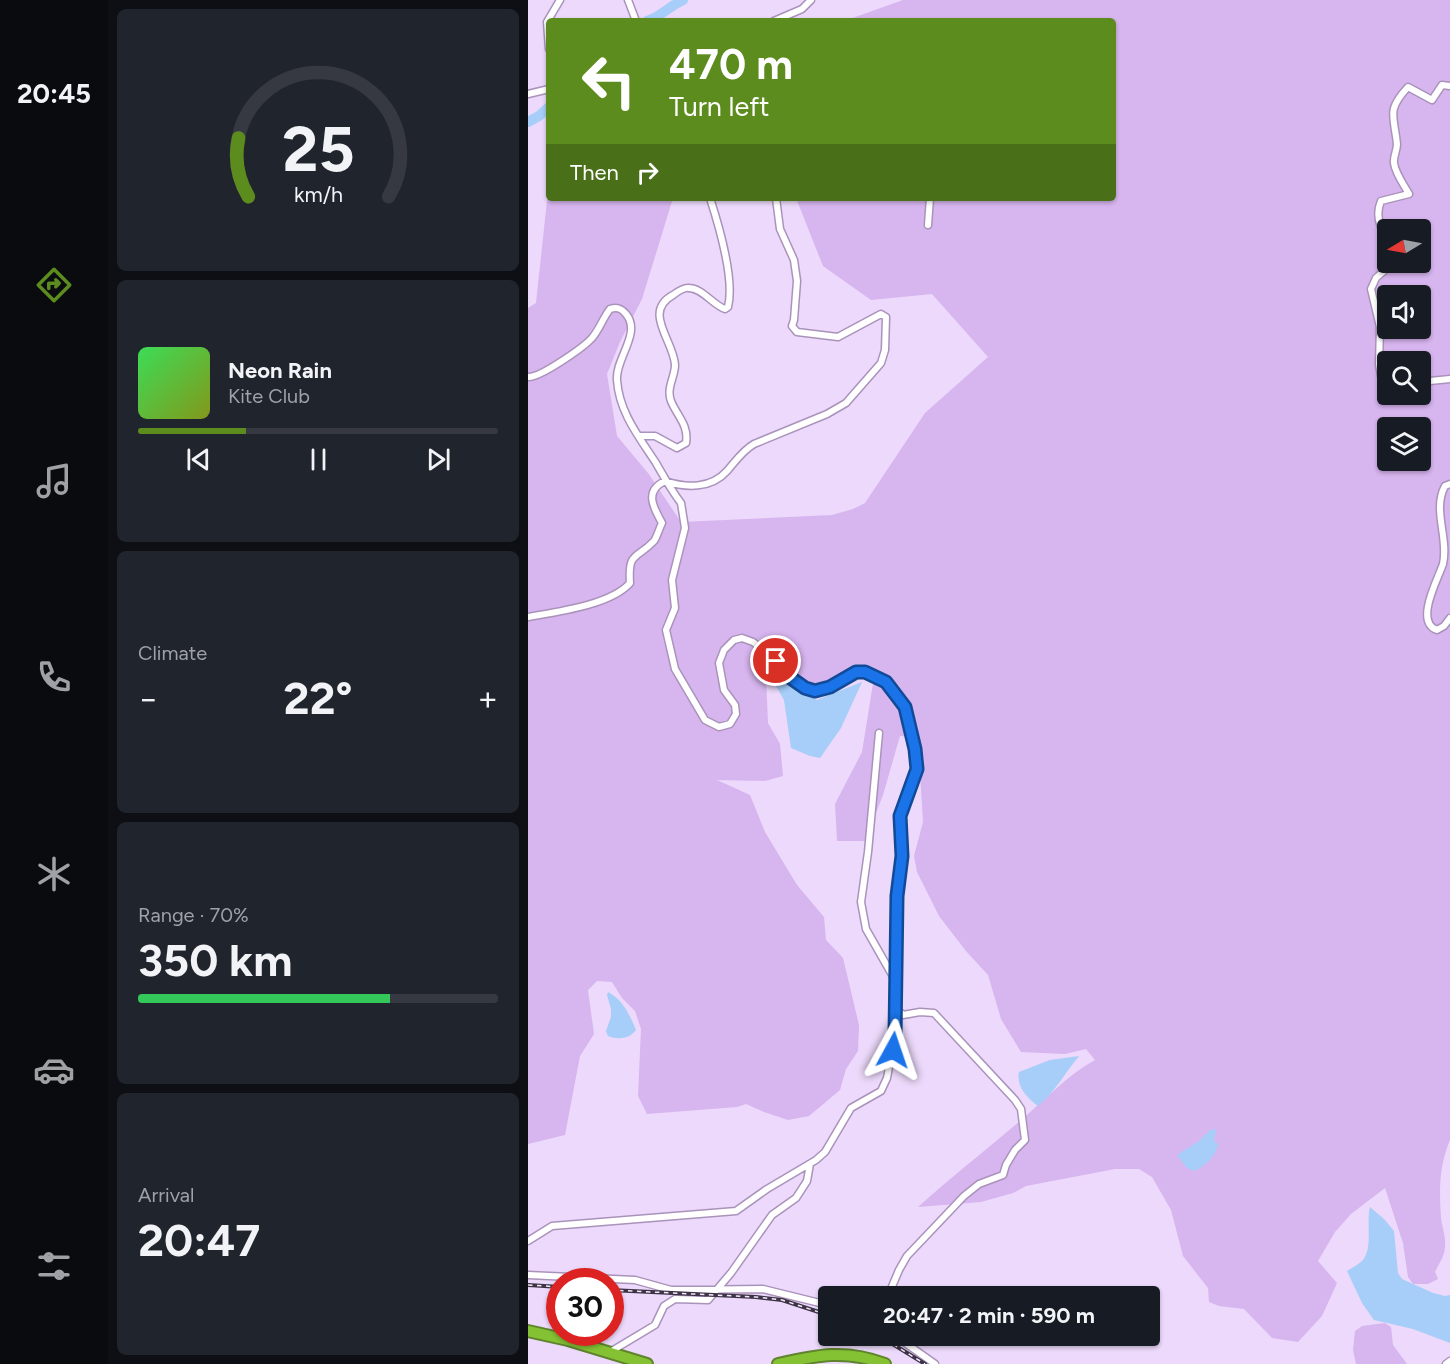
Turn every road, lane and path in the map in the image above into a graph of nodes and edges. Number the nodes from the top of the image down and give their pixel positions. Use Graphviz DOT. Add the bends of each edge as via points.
graph roads {
  1 [pos="560,0"];
  2 [pos="628,0"];
  3 [pos="811,0"];
  4 [pos="549,18"];
  5 [pos="635,18"];
  6 [pos="781,18"];
  7 [pos="1450,86"];
  8 [pos="546,91"];
  9 [pos="528,94"];
  10 [pos="711,201"];
  11 [pos="776,201"];
  12 [pos="930,201"];
  13 [pos="1379,219"];
  14 [pos="928,225"];
  15 [pos="1382,273"];
  16 [pos="1379,351"];
  17 [pos="528,377"];
  18 [pos="1450,379"];
  19 [pos="1431,381"];
  20 [pos="639,436"];
  21 [pos="665,481"];
  22 [pos="1450,484"];
  23 [pos="528,617"];
  24 [pos="1450,618"];
  25 [pos="879,733"];
  26 [pos="895,981"];
  27 [pos="895,1013"];
  28 [pos="810,1164"];
  29 [pos="528,1241"];
  30 [pos="528,1275"];
  31 [pos="892,1286"];
  32 [pos="718,1288"];
  33 [pos="818,1303"];
  34 [pos="528,1331"];
  35 [pos="910,1346"];
  36 [pos="608,1353"];
  37 [pos="1450,1361"];
  38 [pos="647,1364"];
  39 [pos="778,1364"];
  40 [pos="885,1364"];
  41 [pos="935,1364"];
  42 [pos="1446,1364"];
  1 -- 4 [label="street"];
  2 -- 5 [label="street"];
  3 -- 6 [label="street" via="802,9"];
  7 -- 13 [label="street" via="1442,84 1432,100 1408,87 1398,98 1392,115 1397,148 1394,163 1409,194 1381,201"];
  8 -- 9 [label="street"];
  10 -- 20 [label="street" via="726,261 728,307 720,307 689,288 664,300 659,311 675,366 669,389 687,440 677,448 656,436"];
  11 -- 21 [label="street" via="780,229 794,260 797,281 792,326 797,332 838,337 881,314 886,317 887,328 881,363 846,403 744,450 716,481 679,486"];
  12 -- 14 [label="street"];
  15 -- 16 [label="street" via="1371,289 1380,327"];
  17 -- 20 [label="street" via="545,372 586,344 610,309 619,308 630,320 631,331 616,378 623,406"];
  18 -- 19 [label="street"];
  20 -- 21 [label="street"];
  21 -- 23 [label="street" via="656,485 651,497 662,524 655,540 634,555 629,568 630,583 625,589 599,601"];
  21 -- 26 [label="street" via="681,503 685,528 672,580 675,608 666,630 675,669 705,720 719,727 730,724 736,714 735,705 724,690 719,663 724,650 742,638 768,652 788,676 805,688 815,691 856,672 865,672 886,682 905,707 917,769 900,816 902,856"];
  22 -- 24 [label="street" via="1441,497 1444,560 1427,612 1432,629 1444,626"];
  25 -- 26 [label="street" via="861,902 866,929"];
  26 -- 27 [label="street"];
  27 -- 28 [label="street" via="891,1065 881,1091 851,1108 825,1152"];
  27 -- 31 [label="street" via="934,1013 1015,1100 1021,1109 1025,1140 1010,1158 1003,1175 979,1184 964,1196 907,1256"];
  28 -- 29 [label="street" via="736,1211 552,1226"];
  28 -- 32 [label="street" via="807,1182 796,1198 772,1215"];
  30 -- 32 [label="street" via="635,1280 671,1290"];
  32 -- 33 [label="street" via="763,1289"];
  32 -- 36 [label="street" via="708,1300 675,1299 664,1306 655,1325"];
  34 -- 36 [label="highway"];
  35 -- 41 [label="street"];
  36 -- 38 [label="highway"];
  37 -- 42 [label="street"];
  39 -- 40 [label="highway" via="833,1354"];
}
